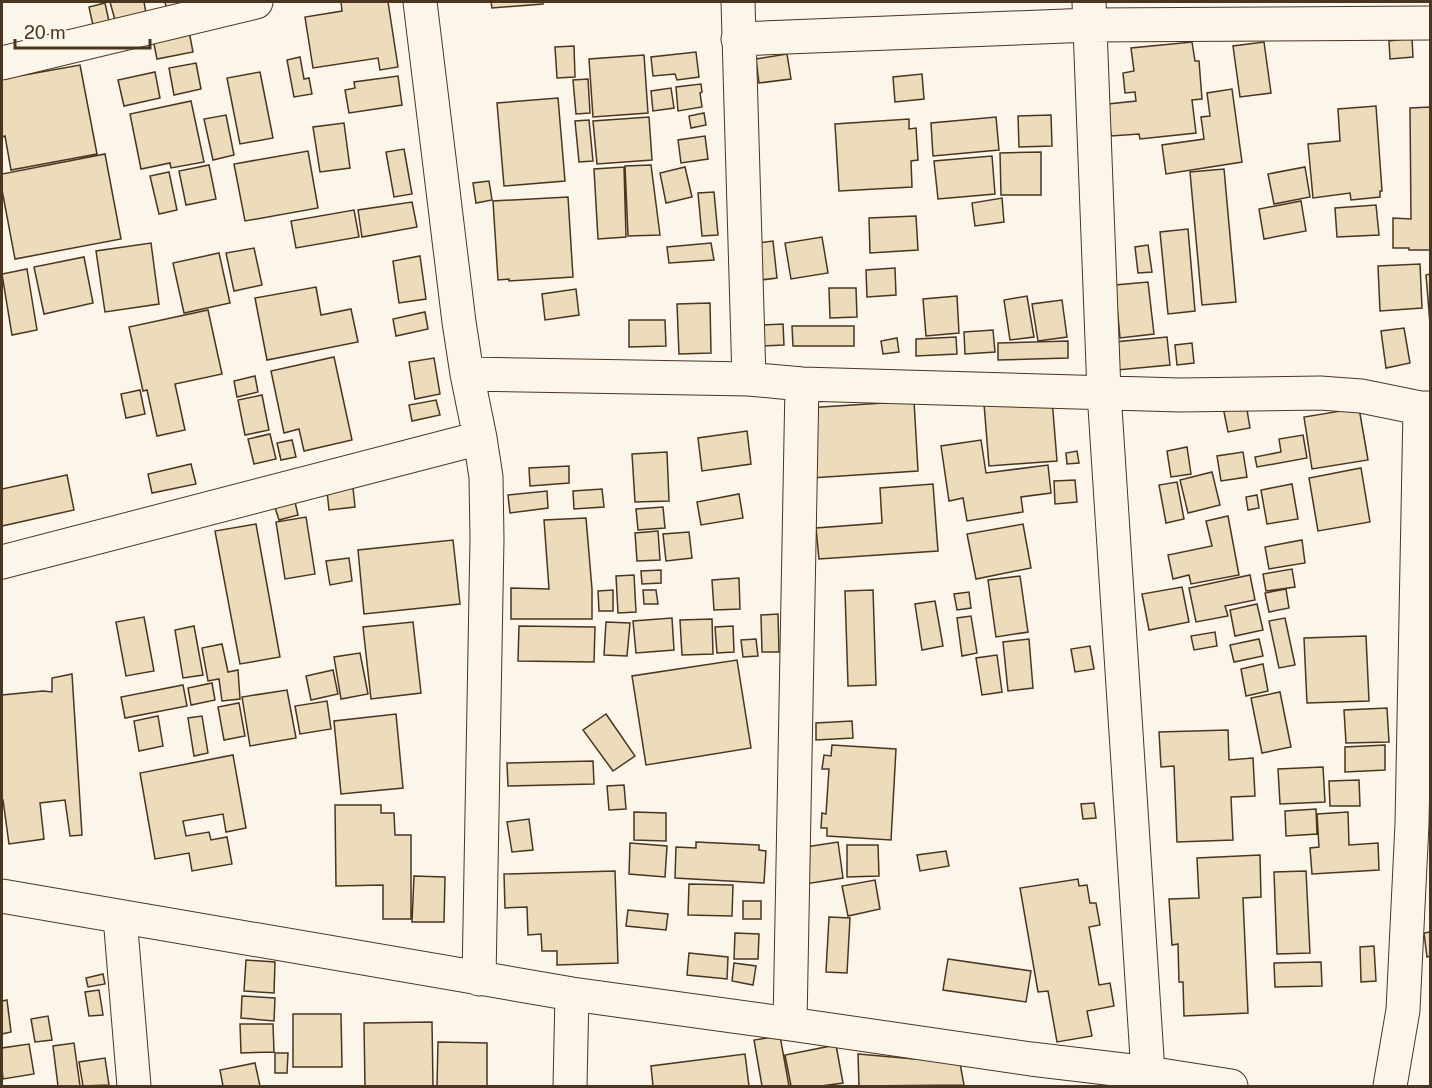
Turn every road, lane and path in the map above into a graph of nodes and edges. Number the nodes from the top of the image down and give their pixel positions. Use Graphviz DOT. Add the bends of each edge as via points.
graph roads {
  1 [pos="256,2"];
  2 [pos="420,2"];
  3 [pos="738,2"];
  4 [pos="1089,13"];
  5 [pos="1431,23"];
  6 [pos="738,39"];
  7 [pos="2,63"];
  8 [pos="467,374"];
  9 [pos="749,379"];
  10 [pos="802,384"];
  11 [pos="1104,392"];
  12 [pos="1425,408"];
  13 [pos="480,438"];
  14 [pos="2,562"];
  15 [pos="2,896"];
  16 [pos="120,917"];
  17 [pos="479,978"];
  18 [pos="572,994"];
  19 [pos="790,1024"];
  20 [pos="1031,1073"];
  21 [pos="1148,1073"];
  22 [pos="134,1086"];
  23 [pos="570,1086"];
  24 [pos="1231,1086"];
  25 [pos="1390,1086"];
  1 -- 7 [label="street"];
  2 -- 8 [label="street"];
  3 -- 6 [label="street"];
  4 -- 5 [label="street"];
  4 -- 6 [label="street"];
  4 -- 11 [label="street"];
  6 -- 9 [label="street"];
  8 -- 9 [label="street"];
  8 -- 13 [label="street"];
  9 -- 10 [label="street"];
  10 -- 11 [label="street"];
  10 -- 19 [label="street"];
  11 -- 12 [label="street" via="1320,393"];
  11 -- 21 [label="street"];
  12 -- 25 [label="street" via="1406,964 1403,1010"];
  13 -- 14 [label="street"];
  13 -- 17 [label="street" via="486,477 487,539"];
  15 -- 16 [label="street"];
  16 -- 17 [label="street"];
  16 -- 22 [label="street"];
  17 -- 18 [label="street"];
  18 -- 19 [label="street"];
  18 -- 23 [label="street"];
  19 -- 20 [label="street"];
  20 -- 21 [label="street"];
  21 -- 24 [label="street"];
}
